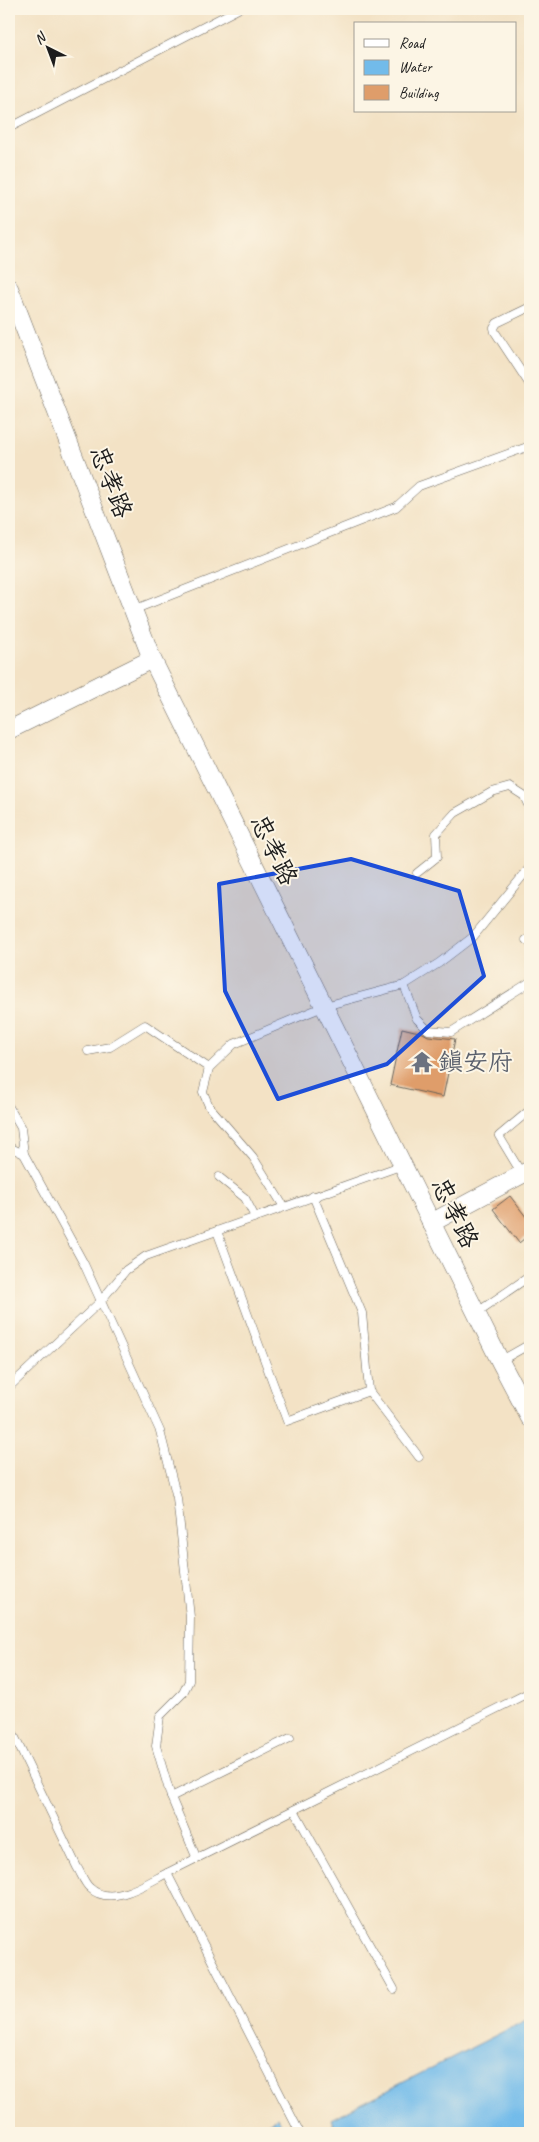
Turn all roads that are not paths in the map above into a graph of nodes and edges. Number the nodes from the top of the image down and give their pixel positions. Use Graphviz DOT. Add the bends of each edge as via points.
graph roads {
  1 [pos="238,9"];
  2 [pos="9,128"];
  3 [pos="9,288"];
  4 [pos="530,307"];
  5 [pos="530,385"];
  6 [pos="530,446"];
  7 [pos="133,610"];
  8 [pos="152,659"];
  9 [pos="9,730"];
  10 [pos="530,809"];
  11 [pos="530,867"];
  12 [pos="417,873"];
  13 [pos="530,982"];
  14 [pos="404,985"];
  15 [pos="325,1006"];
  16 [pos="88,1051"];
  17 [pos="209,1068"];
  18 [pos="9,1107"];
  19 [pos="530,1110"];
  20 [pos="9,1147"];
  21 [pos="24,1154"];
  22 [pos="403,1165"];
  23 [pos="526,1172"];
  24 [pos="219,1177"];
  25 [pos="313,1196"];
  26 [pos="284,1207"];
  27 [pos="256,1217"];
  28 [pos="431,1223"];
  29 [pos="218,1231"];
  30 [pos="530,1276"];
  31 [pos="100,1302"];
  32 [pos="476,1313"];
  33 [pos="530,1344"];
  34 [pos="500,1361"];
  35 [pos="9,1387"];
  36 [pos="369,1391"];
  37 [pos="530,1418"];
  38 [pos="419,1457"];
  39 [pos="530,1692"];
  40 [pos="9,1725"];
  41 [pos="290,1738"];
  42 [pos="171,1797"];
  43 [pos="294,1810"];
  44 [pos="197,1859"];
  45 [pos="168,1873"];
  46 [pos="394,1989"];
  47 [pos="300,2133"];
  1 -- 2 [label="lane"];
  3 -- 7 [label="street, 忠孝路"];
  4 -- 5 [label="lane" via="497,323 494,328"];
  6 -- 7 [label="lane" via="418,486 396,507"];
  7 -- 8 [label="street, 忠孝路"];
  8 -- 9 [label="street"];
  8 -- 15 [label="street, 忠孝路"];
  10 -- 12 [label="lane" via="524,796 510,787 492,792 454,813 436,834 437,857"];
  11 -- 14 [label="lane" via="473,936"];
  13 -- 14 [label="lane" via="451,1032 428,1030 417,1019"];
  14 -- 15 [label="lane"];
  15 -- 17 [label="lane" via="234,1044"];
  15 -- 22 [label="street, 忠孝路"];
  16 -- 17 [label="lane" via="110,1047 145,1025"];
  17 -- 26 [label="lane" via="203,1092 209,1106 253,1157"];
  18 -- 21 [label="lane" via="21,1128"];
  19 -- 23 [label="lane" via="499,1136"];
  20 -- 21 [label="lane"];
  21 -- 31 [label="lane" via="84,1264"];
  22 -- 25 [label="lane"];
  22 -- 28 [label="street, 忠孝路"];
  23 -- 28 [label="street"];
  24 -- 27 [label="lane" via="245,1198"];
  25 -- 26 [label="lane"];
  25 -- 36 [label="lane" via="362,1313"];
  26 -- 27 [label="lane"];
  27 -- 29 [label="lane"];
  28 -- 32 [label="street, 忠孝路"];
  29 -- 31 [label="lane" via="146,1256 126,1270"];
  29 -- 36 [label="lane" via="287,1422"];
  30 -- 32 [label="lane"];
  31 -- 35 [label="lane"];
  31 -- 42 [label="lane" via="160,1431 177,1498 190,1617 190,1669 183,1693 160,1716 156,1746"];
  32 -- 34 [label="street, 忠孝路"];
  33 -- 34 [label="lane"];
  34 -- 37 [label="street, 忠孝路"];
  36 -- 38 [label="lane"];
  39 -- 43 [label="lane"];
  40 -- 45 [label="lane" via="90,1888 105,1896 126,1893"];
  41 -- 42 [label="lane"];
  42 -- 44 [label="lane"];
  43 -- 44 [label="lane"];
  43 -- 46 [label="lane"];
  44 -- 45 [label="lane"];
  45 -- 47 [label="lane"];
}
